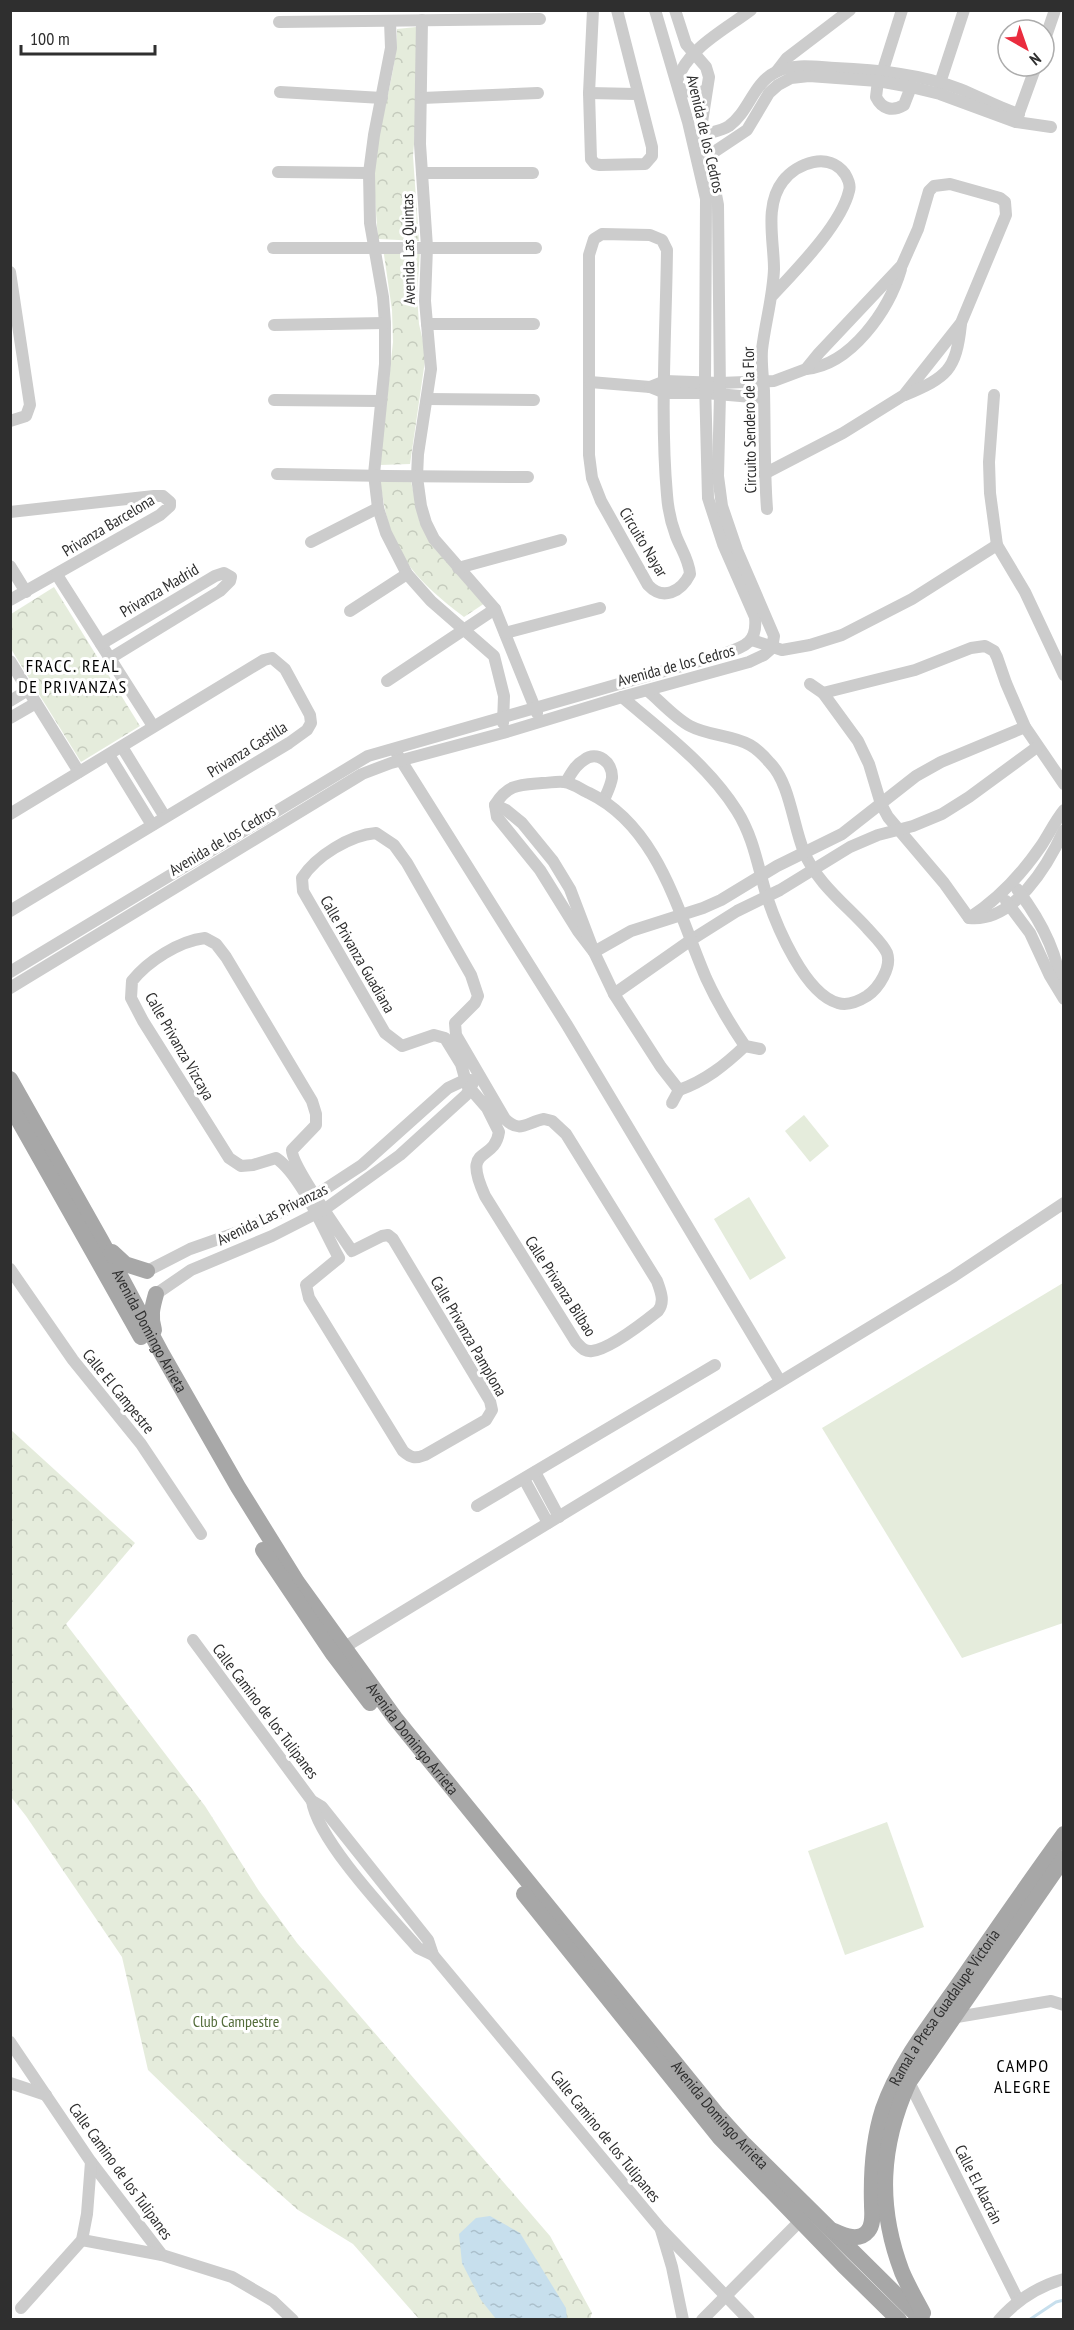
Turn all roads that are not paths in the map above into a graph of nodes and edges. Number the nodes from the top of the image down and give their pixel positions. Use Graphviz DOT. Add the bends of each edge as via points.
graph roads {
  1 [pos="593,10"];
  2 [pos="617,10"];
  3 [pos="655,10"];
  4 [pos="675,10"];
  5 [pos="751,10"];
  6 [pos="850,10"];
  7 [pos="902,10"];
  8 [pos="964,10"];
  9 [pos="540,18"];
  10 [pos="422,20"];
  11 [pos="279,21"];
  12 [pos="390,21"];
  13 [pos="694,54"];
  14 [pos="776,72"];
  15 [pos="880,76"];
  16 [pos="1032,78"];
  17 [pos="940,83"];
  18 [pos="678,85"];
  19 [pos="911,87"];
  20 [pos="706,90"];
  21 [pos="280,92"];
  22 [pos="538,93"];
  23 [pos="589,93"];
  24 [pos="636,94"];
  25 [pos="382,98"];
  26 [pos="422,98"];
  27 [pos="740,115"];
  28 [pos="1017,118"];
  29 [pos="753,122"];
  30 [pos="1051,127"];
  31 [pos="703,147"];
  32 [pos="278,172"];
  33 [pos="369,173"];
  34 [pos="422,173"];
  35 [pos="533,173"];
  36 [pos="374,246"];
  37 [pos="427,247"];
  38 [pos="273,248"];
  39 [pos="536,248"];
  40 [pos="902,265"];
  41 [pos="10,272"];
  42 [pos="11,286"];
  43 [pos="772,296"];
  44 [pos="12,302"];
  45 [pos="385,323"];
  46 [pos="961,323"];
  47 [pos="428,324"];
  48 [pos="534,324"];
  49 [pos="274,325"];
  50 [pos="806,369"];
  51 [pos="590,382"];
  52 [pos="763,382"];
  53 [pos="665,387"];
  54 [pos="705,387"];
  55 [pos="720,389"];
  56 [pos="994,394"];
  57 [pos="904,395"];
  58 [pos="764,398"];
  59 [pos="427,399"];
  60 [pos="274,400"];
  61 [pos="534,400"];
  62 [pos="380,401"];
  63 [pos="10,421"];
  64 [pos="277,474"];
  65 [pos="374,474"];
  66 [pos="764,474"];
  67 [pos="417,477"];
  68 [pos="528,477"];
  69 [pos="378,508"];
  70 [pos="767,509"];
  71 [pos="10,512"];
  72 [pos="561,540"];
  73 [pos="311,542"];
  74 [pos="997,545"];
  75 [pos="10,566"];
  76 [pos="458,568"];
  77 [pos="407,574"];
  78 [pos="57,575"];
  79 [pos="26,592"];
  80 [pos="11,598"];
  81 [pos="600,608"];
  82 [pos="495,609"];
  83 [pos="350,611"];
  84 [pos="465,629"];
  85 [pos="505,633"];
  86 [pos="752,640"];
  87 [pos="101,644"];
  88 [pos="772,648"];
  89 [pos="109,658"];
  90 [pos="10,661"];
  91 [pos="516,664"];
  92 [pos="499,669"];
  93 [pos="1064,675"];
  94 [pos="387,681"];
  95 [pos="810,684"];
  96 [pos="28,690"];
  97 [pos="648,691"];
  98 [pos="824,693"];
  99 [pos="622,697"];
  100 [pos="10,701"];
  101 [pos="36,703"];
  102 [pos="535,707"];
  103 [pos="503,716"];
  104 [pos="10,718"];
  105 [pos="540,723"];
  106 [pos="687,724"];
  107 [pos="153,726"];
  108 [pos="1025,727"];
  109 [pos="503,733"];
  110 [pos="674,741"];
  111 [pos="122,747"];
  112 [pos="1037,747"];
  113 [pos="393,748"];
  114 [pos="109,755"];
  115 [pos="401,760"];
  116 [pos="79,772"];
  117 [pos="566,782"];
  118 [pos="1064,784"];
  119 [pos="604,800"];
  120 [pos="881,804"];
  121 [pos="1064,810"];
  122 [pos="10,814"];
  123 [pos="165,817"];
  124 [pos="153,825"];
  125 [pos="898,830"];
  126 [pos="1064,830"];
  127 [pos="804,852"];
  128 [pos="814,870"];
  129 [pos="762,875"];
  130 [pos="1013,883"];
  131 [pos="1022,896"];
  132 [pos="767,897"];
  133 [pos="1006,900"];
  134 [pos="10,910"];
  135 [pos="680,914"];
  136 [pos="691,940"];
  137 [pos="594,952"];
  138 [pos="10,972"];
  139 [pos="10,988"];
  140 [pos="614,994"];
  141 [pos="1062,995"];
  142 [pos="745,1046"];
  143 [pos="760,1049"];
  144 [pos="467,1055"];
  145 [pos="10,1079"];
  146 [pos="470,1083"];
  147 [pos="679,1090"];
  148 [pos="489,1092"];
  149 [pos="672,1103"];
  150 [pos="10,1106"];
  151 [pos="312,1197"];
  152 [pos="1064,1203"];
  153 [pos="320,1212"];
  154 [pos="102,1242"];
  155 [pos="10,1269"];
  156 [pos="148,1271"];
  157 [pos="159,1292"];
  158 [pos="127,1301"];
  159 [pos="162,1354"];
  160 [pos="715,1365"];
  161 [pos="780,1381"];
  162 [pos="529,1476"];
  163 [pos="233,1489"];
  164 [pos="477,1506"];
  165 [pos="553,1520"];
  166 [pos="201,1534"];
  167 [pos="193,1640"];
  168 [pos="338,1651"];
  169 [pos="1064,1834"];
  170 [pos="1064,1858"];
  171 [pos="1064,2005"];
  172 [pos="946,2014"];
  173 [pos="10,2042"];
  174 [pos="909,2082"];
  175 [pos="10,2083"];
  176 [pos="46,2095"];
  177 [pos="91,2162"];
  178 [pos="879,2197"];
  179 [pos="806,2215"];
  180 [pos="886,2215"];
  181 [pos="661,2229"];
  182 [pos="879,2234"];
  183 [pos="825,2235"];
  184 [pos="82,2240"];
  185 [pos="849,2247"];
  186 [pos="162,2255"];
  187 [pos="1064,2279"];
  188 [pos="726,2294"];
  189 [pos="1018,2300"];
  190 [pos="905,2302"];
  191 [pos="21,2308"];
  192 [pos="293,2319"];
  193 [pos="683,2319"];
  194 [pos="702,2319"];
  195 [pos="749,2319"];
  196 [pos="899,2319"];
  197 [pos="914,2319"];
  198 [pos="924,2319"];
  199 [pos="999,2319"];
  1 -- 23 [label="street"];
  2 -- 24 [label="street"];
  3 -- 18 [label="street, Avenida de los Cedros"];
  4 -- 13 [label="street, Avenida de los Cedros" via="686,44"];
  5 -- 13 [label="street"];
  6 -- 14 [label="street" via="787,58"];
  7 -- 15 [label="street"];
  8 -- 17 [label="street"];
  9 -- 10 [label="street"];
  10 -- 12 [label="street"];
  10 -- 26 [label="street, Avenida Las Quintas"];
  11 -- 12 [label="street"];
  12 -- 25 [label="street, Avenida Las Quintas" via="391,48"];
  13 -- 18 [label="street" via="683,66"];
  13 -- 20 [label="street, Avenida de los Cedros" via="708,71"];
  14 -- 15 [label="street" via="806,66"];
  14 -- 27 [label="street" via="759,85"];
  15 -- 17 [label="street"];
  15 -- 19 [label="street"];
  15 -- 19 [label="street" via="876,97 884,108 904,105"];
  15 -- 29 [label="street" via="791,78 769,93"];
  16 -- 28 [label="street"];
  17 -- 28 [label="street"];
  18 -- 20 [label="street" via="696,94"];
  18 -- 31 [label="street, Avenida de los Cedros"];
  19 -- 28 [label="street"];
  20 -- 31 [label="street, Avenida de los Cedros"];
  21 -- 25 [label="street"];
  22 -- 26 [label="street"];
  23 -- 24 [label="street"];
  23 -- 24 [label="street" via="590,155 600,165 640,165 652,156"];
  25 -- 33 [label="street, Avenida Las Quintas"];
  26 -- 34 [label="street, Avenida Las Quintas"];
  27 -- 29 [label="street"];
  27 -- 31 [label="street"];
  28 -- 30 [label="street"];
  29 -- 31 [label="street" via="743,134"];
  31 -- 54 [label="street, Avenida de los Cedros" via="707,216"];
  31 -- 55 [label="street, Avenida de los Cedros" via="718,205"];
  32 -- 33 [label="street"];
  33 -- 36 [label="street, Avenida Las Quintas"];
  34 -- 35 [label="street"];
  34 -- 37 [label="street, Avenida Las Quintas"];
  36 -- 37 [label="street"];
  36 -- 38 [label="street"];
  36 -- 45 [label="street, Avenida Las Quintas"];
  37 -- 39 [label="street"];
  37 -- 47 [label="street, Avenida Las Quintas" via="424,278"];
  40 -- 46 [label="street" via="934,186 950,184 1005,202 1006,215"];
  40 -- 50 [label="street"];
  40 -- 50 [label="street" via="895,289 873,325 828,364"];
  41 -- 42 [label="street"];
  42 -- 44 [label="street"];
  43 -- 43 [label="street, Circuito Sendero de la Flor" via="846,202 850,188 840,168 823,162 805,164 781,183 774,199 772,220"];
  43 -- 52 [label="street, Circuito Sendero de la Flor" via="762,351"];
  44 -- 63 [label="street" via="30,405 26,416"];
  45 -- 49 [label="street"];
  45 -- 62 [label="street, Avenida Las Quintas"];
  46 -- 57 [label="street"];
  46 -- 57 [label="street" via="959,347 951,367 934,382"];
  47 -- 48 [label="street"];
  47 -- 59 [label="street, Avenida Las Quintas" via="431,369"];
  50 -- 52 [label="street"];
  51 -- 53 [label="street"];
  51 -- 53 [label="street, Circuito Nayar" via="588,255 594,239 602,234 650,234 665,245"];
  51 -- 53 [label="street, Circuito Nayar" via="592,478 643,577 660,594 680,588 690,574 669,514"];
  52 -- 55 [label="street"];
  52 -- 58 [label="street, Circuito Sendero de la Flor"];
  53 -- 54 [label="street"];
  54 -- 55 [label="street"];
  54 -- 86 [label="street, Avenida de los Cedros" via="708,498 723,544 756,618"];
  55 -- 58 [label="street"];
  55 -- 88 [label="street, Avenida de los Cedros" via="718,476 722,506 769,621 774,636"];
  56 -- 74 [label="street" via="989,462"];
  57 -- 66 [label="street" via="843,433"];
  58 -- 66 [label="street, Circuito Sendero de la Flor"];
  59 -- 61 [label="street"];
  59 -- 67 [label="street, Avenida Las Quintas"];
  60 -- 62 [label="street"];
  62 -- 65 [label="street, Avenida Las Quintas"];
  64 -- 65 [label="street"];
  65 -- 67 [label="street"];
  65 -- 69 [label="street, Avenida Las Quintas"];
  66 -- 70 [label="street, Circuito Sendero de la Flor"];
  67 -- 68 [label="street"];
  67 -- 76 [label="street, Avenida Las Quintas" via="426,523"];
  69 -- 73 [label="street"];
  69 -- 77 [label="street, Avenida Las Quintas"];
  71 -- 78 [label="street, Privanza Barcelona" via="154,496 168,498 170,506 160,515"];
  72 -- 76 [label="street"];
  74 -- 88 [label="street" via="912,599 842,635 790,649"];
  74 -- 93 [label="street" via="1025,592"];
  75 -- 79 [label="street"];
  76 -- 82 [label="street, Avenida Las Quintas"];
  77 -- 83 [label="street"];
  77 -- 84 [label="street, Avenida Las Quintas" via="431,601"];
  78 -- 79 [label="street, Privanza Barcelona"];
  78 -- 87 [label="street"];
  79 -- 80 [label="street, Privanza Barcelona"];
  81 -- 85 [label="street"];
  82 -- 84 [label="street"];
  82 -- 85 [label="street, Avenida Las Quintas"];
  84 -- 92 [label="street, Avenida Las Quintas" via="494,656"];
  84 -- 94 [label="street"];
  85 -- 91 [label="street, Avenida Las Quintas"];
  86 -- 88 [label="street"];
  86 -- 102 [label="street, Avenida de los Cedros" via="720,655"];
  87 -- 89 [label="street"];
  87 -- 89 [label="street, Privanza Madrid" via="215,576 224,573 231,577 220,591"];
  88 -- 97 [label="street, Avenida de los Cedros" via="749,662"];
  89 -- 107 [label="street"];
  90 -- 96 [label="street"];
  91 -- 92 [label="street"];
  91 -- 102 [label="street, Avenida Las Quintas"];
  92 -- 103 [label="street"];
  95 -- 98 [label="street"];
  96 -- 100 [label="street"];
  96 -- 101 [label="street"];
  97 -- 99 [label="street, Avenida de los Cedros"];
  97 -- 106 [label="street"];
  98 -- 108 [label="street" via="915,670 985,646 997,657"];
  98 -- 120 [label="street" via="858,741"];
  99 -- 105 [label="street, Avenida de los Cedros"];
  99 -- 110 [label="street"];
  101 -- 104 [label="street"];
  101 -- 116 [label="street"];
  102 -- 103 [label="street, Avenida de los Cedros"];
  102 -- 105 [label="street, Avenida Las Quintas"];
  103 -- 109 [label="street"];
  103 -- 113 [label="street, Avenida de los Cedros"];
  105 -- 109 [label="street, Avenida de los Cedros"];
  106 -- 110 [label="street"];
  106 -- 127 [label="street" via="751,745 773,765"];
  107 -- 111 [label="street, Privanza Castilla"];
  107 -- 123 [label="street, Privanza Castilla" via="272,658 285,669 311,723 289,743"];
  108 -- 112 [label="street"];
  108 -- 120 [label="street" via="941,762"];
  109 -- 115 [label="street, Avenida de los Cedros"];
  110 -- 129 [label="street" via="718,784 738,813"];
  111 -- 114 [label="street, Privanza Castilla"];
  111 -- 123 [label="street"];
  112 -- 118 [label="street"];
  112 -- 125 [label="street" via="969,798 942,814"];
  113 -- 115 [label="street"];
  113 -- 138 [label="street, Avenida de los Cedros" via="354,762"];
  114 -- 116 [label="street, Privanza Castilla"];
  114 -- 124 [label="street"];
  115 -- 139 [label="street, Avenida de los Cedros" via="362,774"];
  115 -- 161 [label="street" via="567,1025"];
  116 -- 122 [label="street, Privanza Castilla"];
  117 -- 119 [label="street"];
  117 -- 119 [label="street" via="576,765 586,757 598,756 612,770"];
  117 -- 137 [label="street" via="507,789 495,805 522,823 553,861 570,889"];
  119 -- 135 [label="street" via="636,830 653,854"];
  120 -- 125 [label="street"];
  120 -- 127 [label="street" via="842,834"];
  121 -- 130 [label="street"];
  123 -- 124 [label="street, Privanza Castilla"];
  124 -- 134 [label="street, Privanza Castilla"];
  125 -- 128 [label="street" via="850,847"];
  125 -- 133 [label="street" via="976,919"];
  126 -- 131 [label="street" via="1053,854"];
  127 -- 128 [label="street"];
  127 -- 129 [label="street"];
  128 -- 132 [label="street"];
  128 -- 132 [label="street" via="887,954 887,968 878,986 856,1003 840,1004 820,993 789,949"];
  129 -- 132 [label="street"];
  129 -- 135 [label="street" via="721,900"];
  130 -- 131 [label="street"];
  130 -- 133 [label="street"];
  131 -- 133 [label="street"];
  131 -- 141 [label="street" via="1050,944"];
  132 -- 136 [label="street"];
  133 -- 141 [label="street" via="1030,933"];
  135 -- 136 [label="street"];
  135 -- 137 [label="street" via="631,931"];
  136 -- 140 [label="street"];
  136 -- 142 [label="street" via="722,1009"];
  137 -- 140 [label="street"];
  140 -- 147 [label="street"];
  142 -- 143 [label="street"];
  142 -- 147 [label="street" via="709,1076"];
  144 -- 146 [label="street" via="473,1070"];
  144 -- 146 [label="street, Calle Privanza Guadiana" via="454,1028 459,1017 475,1003 476,988 460,954 394,845 376,833 365,834 308,868 302,878 303,891 385,1033 402,1046 434,1035 445,1038"];
  144 -- 148 [label="street, Calle Privanza Guadiana"];
  145 -- 154 [label="main road, Avenida Domingo Arrieta"];
  146 -- 148 [label="street"];
  146 -- 148 [label="street, Calle Privanza Bilbao" via="499,1132 495,1144 476,1164 485,1196 576,1342 584,1350 604,1347 658,1311 662,1299 657,1281 566,1134 544,1119 519,1128 510,1125"];
  146 -- 151 [label="street, Avenida Las Privanzas" via="448,1088 382,1148"];
  146 -- 153 [label="street, Avenida Las Privanzas" via="400,1155"];
  147 -- 149 [label="street"];
  150 -- 158 [label="main road, Avenida Domingo Arrieta"];
  151 -- 151 [label="street, Calle Privanza Vizcaya" via="292,1155 296,1144 316,1125 312,1101 216,944 205,938 181,944 138,974 132,981 131,998 229,1158 241,1166 276,1158"];
  151 -- 153 [label="street, Calle Privanza Pamplona"];
  151 -- 156 [label="street, Avenida Las Privanzas"];
  152 -- 161 [label="street" via="972,1265"];
  153 -- 153 [label="street, Calle Privanza Pamplona" via="339,1258 309,1281 306,1291 403,1451 417,1458 486,1420 492,1410 490,1401 393,1239 382,1236 352,1251"];
  153 -- 157 [label="street, Avenida Las Privanzas" via="191,1269"];
  154 -- 156 [label="main road" via="125,1264"];
  154 -- 158 [label="main road, Avenida Domingo Arrieta"];
  155 -- 166 [label="street, Calle El Campestre" via="73,1360 141,1444"];
  156 -- 157 [label="street"];
  156 -- 158 [label="main road"];
  157 -- 158 [label="main road"];
  157 -- 159 [label="main road" via="151,1319"];
  158 -- 159 [label="main road, Avenida Domingo Arrieta"];
  158 -- 163 [label="main road, Avenida Domingo Arrieta"];
  159 -- 163 [label="main road, Avenida Domingo Arrieta"];
  160 -- 162 [label="street"];
  161 -- 165 [label="street"];
  162 -- 164 [label="street"];
  162 -- 165 [label="street"];
  163 -- 168 [label="main road, Avenida Domingo Arrieta" via="287,1566"];
  165 -- 168 [label="street"];
  167 -- 181 [label="street, Calle Camino de los Tulipanes" via="312,1801 314,1813 354,1872 418,1948 433,1955"];
  168 -- 179 [label="main road, Avenida Domingo Arrieta" via="585,1960 720,2138"];
  169 -- 172 [label="main road, Ramal a Presa Guadalupe Victoria"];
  170 -- 172 [label="main road, Ramal a Presa Guadalupe Victoria"];
  171 -- 172 [label="street" via="1051,2001"];
  172 -- 174 [label="main road, Ramal a Presa Guadalupe Victoria"];
  172 -- 178 [label="main road, Ramal a Presa Guadalupe Victoria" via="907,2059 883,2110 874,2153"];
  173 -- 176 [label="street, Calle Camino de los Tulipanes"];
  174 -- 178 [label="main road, Ramal a Presa Guadalupe Victoria" via="893,2122"];
  174 -- 189 [label="street, Calle El Alacrán"];
  175 -- 176 [label="street"];
  176 -- 177 [label="street, Calle Camino de los Tulipanes"];
  177 -- 184 [label="street"];
  177 -- 186 [label="street, Calle Camino de los Tulipanes"];
  178 -- 180 [label="main road"];
  178 -- 182 [label="main road"];
  178 -- 183 [label="main road" via="867,2232 860,2237"];
  179 -- 183 [label="main road, Avenida Domingo Arrieta"];
  179 -- 188 [label="street"];
  180 -- 182 [label="main road"];
  180 -- 198 [label="main road" via="903,2273"];
  181 -- 188 [label="street, Calle Camino de los Tulipanes"];
  181 -- 193 [label="street, Calle Camino de los Tulipanes"];
  182 -- 185 [label="main road" via="871,2244"];
  182 -- 190 [label="main road"];
  183 -- 185 [label="main road"];
  183 -- 196 [label="main road, Avenida Domingo Arrieta"];
  184 -- 186 [label="street"];
  184 -- 191 [label="street"];
  185 -- 190 [label="main road"];
  186 -- 192 [label="street, Calle Camino de los Tulipanes" via="232,2277 273,2301"];
  187 -- 189 [label="street"];
  188 -- 194 [label="street"];
  188 -- 195 [label="street, Calle Camino de los Tulipanes"];
  189 -- 199 [label="street"];
  190 -- 197 [label="main road"];
  190 -- 198 [label="main road"];
}
